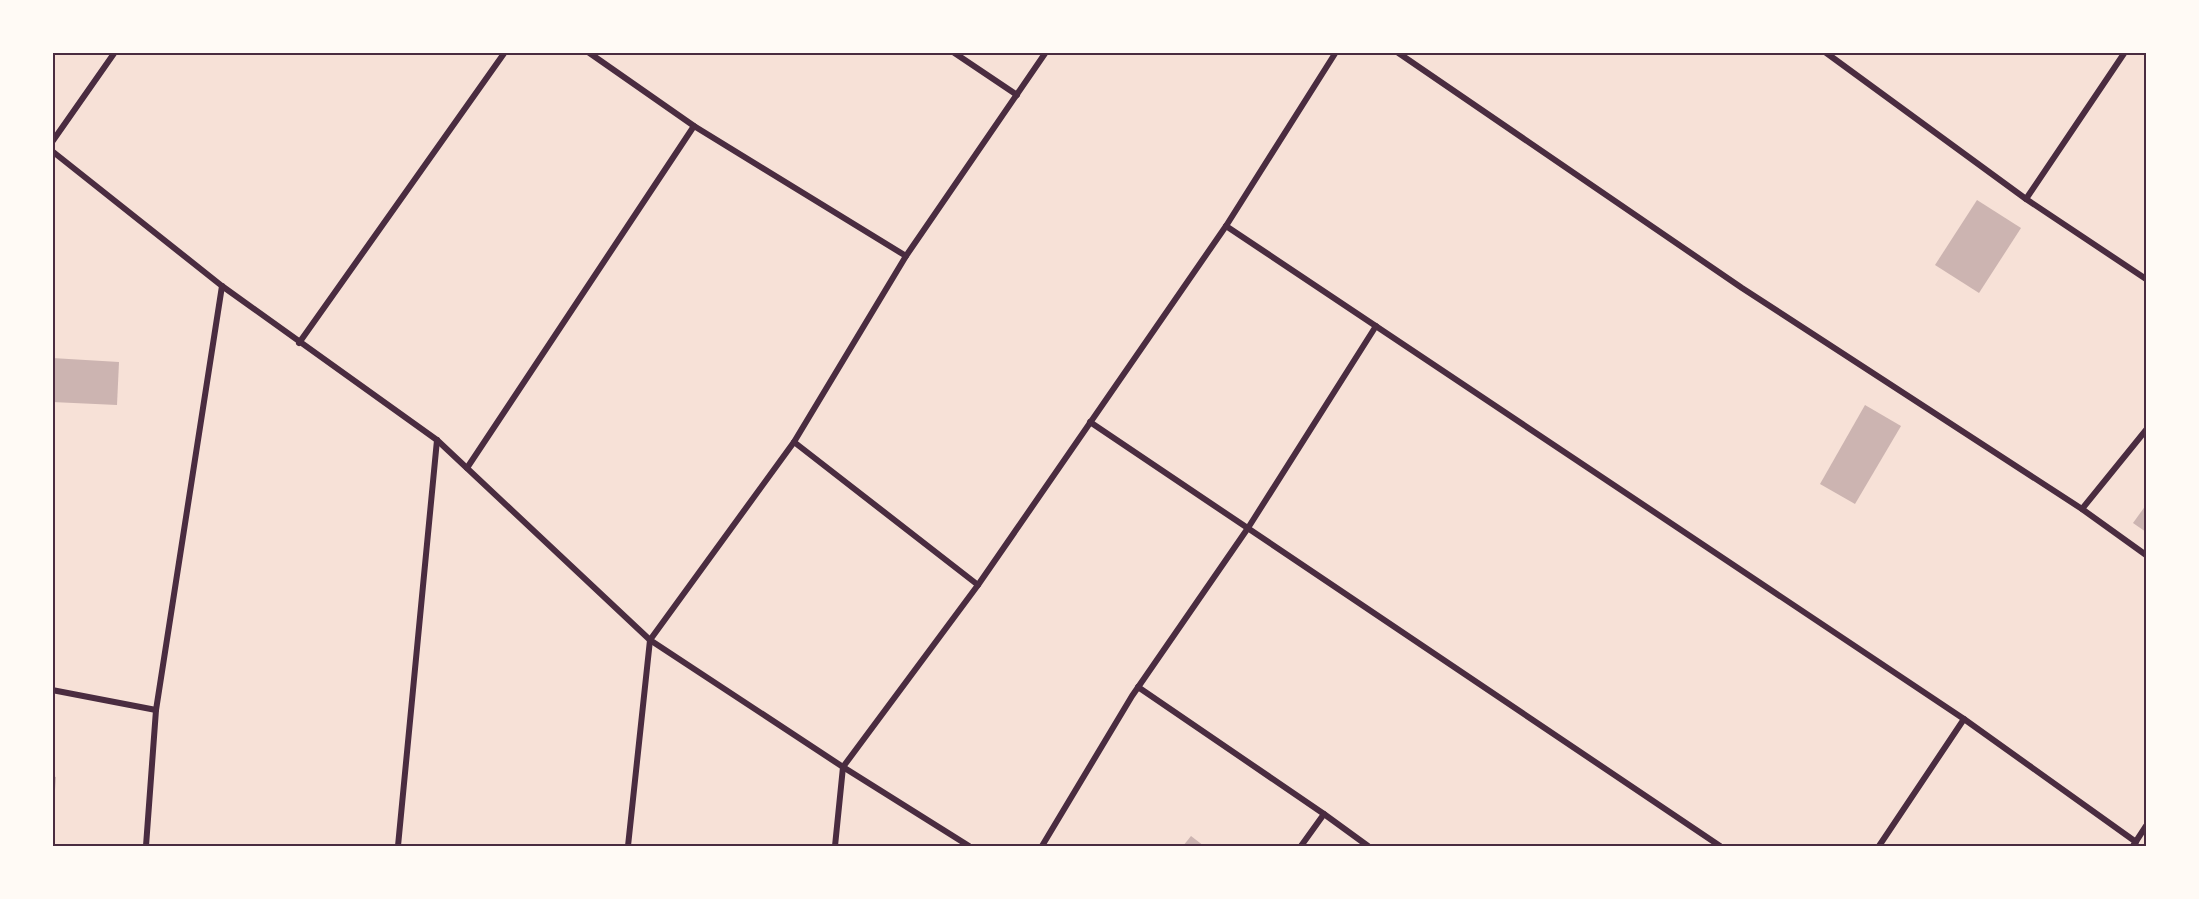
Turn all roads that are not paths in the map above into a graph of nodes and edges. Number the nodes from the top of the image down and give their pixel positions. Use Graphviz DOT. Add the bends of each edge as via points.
graph roads {
  1 [pos="115,52"];
  2 [pos="505,52"];
  3 [pos="588,52"];
  4 [pos="953,52"];
  5 [pos="1046,52"];
  6 [pos="1336,52"];
  7 [pos="1397,52"];
  8 [pos="1825,52"];
  9 [pos="2125,52"];
  10 [pos="1017,95"];
  11 [pos="694,126"];
  12 [pos="52,142"];
  13 [pos="52,151"];
  14 [pos="2026,199"];
  15 [pos="1226,226"];
  16 [pos="906,256"];
  17 [pos="2146,279"];
  18 [pos="222,286"];
  19 [pos="1376,326"];
  20 [pos="299,343"];
  21 [pos="1090,422"];
  22 [pos="2146,430"];
  23 [pos="437,440"];
  24 [pos="794,442"];
  25 [pos="467,468"];
  26 [pos="2082,509"];
  27 [pos="1248,528"];
  28 [pos="2146,555"];
  29 [pos="978,585"];
  30 [pos="650,640"];
  31 [pos="1138,687"];
  32 [pos="52,690"];
  33 [pos="156,710"];
  34 [pos="1964,719"];
  35 [pos="843,767"];
  36 [pos="1324,814"];
  37 [pos="2146,826"];
  38 [pos="2134,844"];
  39 [pos="146,846"];
  40 [pos="398,846"];
  41 [pos="628,846"];
  42 [pos="835,846"];
  43 [pos="969,846"];
  44 [pos="1042,846"];
  45 [pos="1301,846"];
  46 [pos="1368,846"];
  47 [pos="1720,846"];
  48 [pos="1879,846"];
  1 -- 12 [label="street"];
  2 -- 20 [label="street"];
  3 -- 11 [label="street"];
  4 -- 10 [label="street"];
  5 -- 10 [label="street"];
  6 -- 15 [label="street"];
  7 -- 26 [label="street" via="1742,288"];
  8 -- 14 [label="street"];
  9 -- 14 [label="street"];
  10 -- 16 [label="street"];
  11 -- 16 [label="street"];
  11 -- 25 [label="street"];
  13 -- 18 [label="street"];
  14 -- 17 [label="street"];
  15 -- 19 [label="street"];
  15 -- 21 [label="street"];
  16 -- 24 [label="street"];
  18 -- 20 [label="street"];
  18 -- 33 [label="street"];
  19 -- 27 [label="street"];
  19 -- 34 [label="street"];
  20 -- 23 [label="street"];
  21 -- 27 [label="street"];
  21 -- 29 [label="street"];
  22 -- 26 [label="street"];
  23 -- 25 [label="street"];
  23 -- 40 [label="street"];
  24 -- 29 [label="street"];
  24 -- 30 [label="street"];
  25 -- 30 [label="street"];
  26 -- 28 [label="street"];
  27 -- 31 [label="street"];
  27 -- 47 [label="street"];
  29 -- 35 [label="street"];
  30 -- 35 [label="street"];
  30 -- 41 [label="street"];
  31 -- 36 [label="street"];
  31 -- 44 [label="street"];
  32 -- 33 [label="street"];
  33 -- 39 [label="street"];
  34 -- 38 [label="street"];
  34 -- 48 [label="street"];
  35 -- 42 [label="street"];
  35 -- 43 [label="street"];
  36 -- 45 [label="street"];
  36 -- 46 [label="street"];
  37 -- 38 [label="street"];
}
